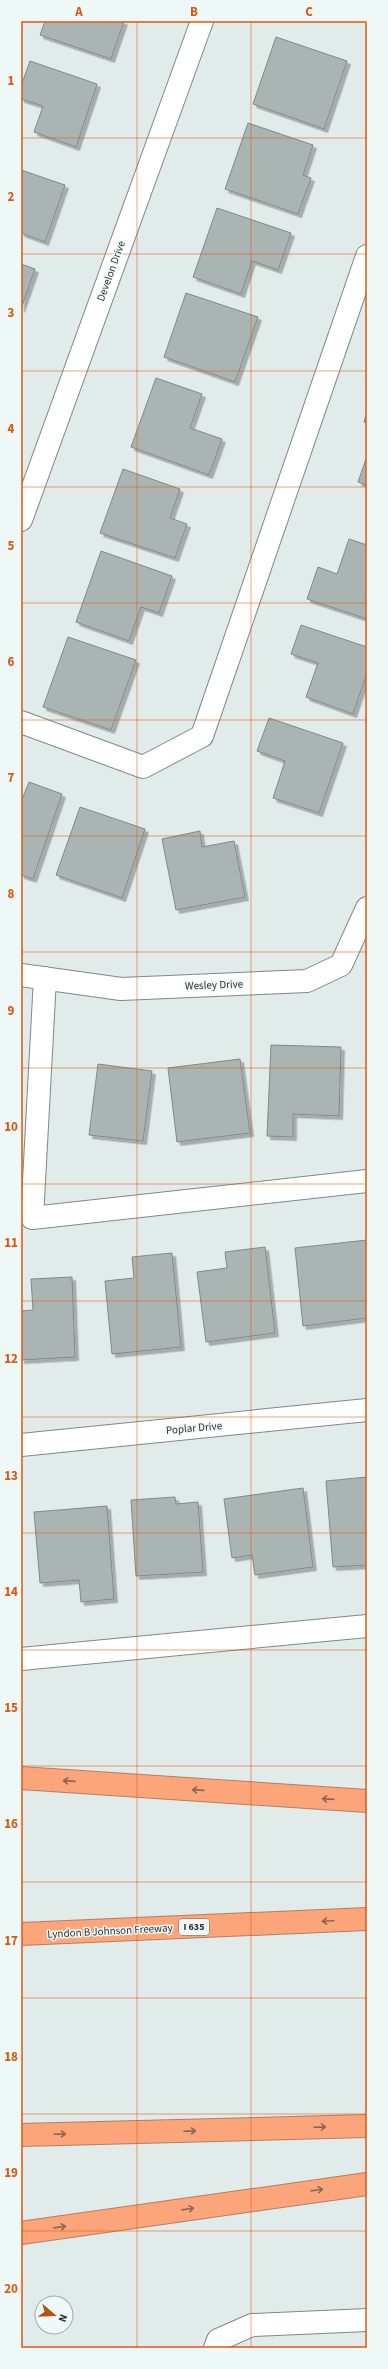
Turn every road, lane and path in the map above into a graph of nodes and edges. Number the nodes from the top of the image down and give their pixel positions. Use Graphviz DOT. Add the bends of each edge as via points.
graph roads {
  1 [pos="202,21"];
  2 [pos="367,256"];
  3 [pos="21,520"];
  4 [pos="21,722"];
  5 [pos="367,908"];
  6 [pos="21,975"];
  7 [pos="45,978"];
  8 [pos="367,1181"];
  9 [pos="367,1410"];
  10 [pos="21,1445"];
  11 [pos="367,1626"];
  12 [pos="21,1659"];
  13 [pos="21,1778"];
  14 [pos="367,1801"];
  15 [pos="367,1919"];
  16 [pos="21,1934"];
  17 [pos="367,2126"];
  18 [pos="21,2135"];
  19 [pos="367,2184"];
  20 [pos="21,2233"];
  21 [pos="367,2320"];
  22 [pos="215,2348"];
  1 -- 3 [label="street, Develon Drive"];
  2 -- 4 [label="street" via="202,736 143,767"];
  5 -- 7 [label="street, Wesley Drive" via="341,965 307,981 121,989"];
  6 -- 7 [label="street, Wesley Drive"];
  7 -- 8 [label="street" via="32,1218"];
  9 -- 10 [label="street, Poplar Drive"];
  11 -- 12 [label="street"];
  14 -- 13 [label="highway, one-way"];
  15 -- 16 [label="highway, Lyndon B Johnson Freeway / I 635, one-way"];
  18 -- 17 [label="highway, one-way"];
  20 -- 19 [label="highway, one-way"];
  21 -- 22 [label="street" via="252,2325 218,2340"];
}
